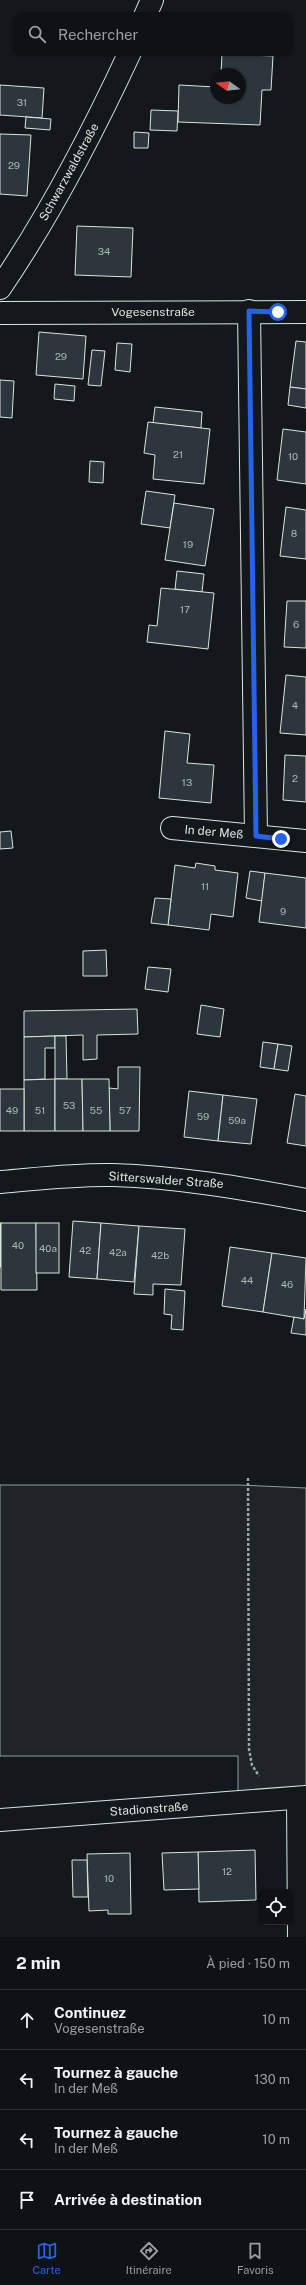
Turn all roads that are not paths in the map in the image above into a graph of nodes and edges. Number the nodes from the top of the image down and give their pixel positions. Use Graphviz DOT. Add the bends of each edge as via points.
graph roads {
  1 [pos="152,0"];
  2 [pos="147,12"];
  3 [pos="128,56"];
  4 [pos="0,288"];
  5 [pos="249,311"];
  6 [pos="306,312"];
  7 [pos="0,313"];
  8 [pos="172,828"];
  9 [pos="256,836"];
  10 [pos="306,841"];
  11 [pos="0,1182"];
  12 [pos="306,1200"];
  13 [pos="302,1798"];
  14 [pos="0,1820"];
  15 [pos="299,1937"];
  1 -- 2 [label="street"];
  3 -- 4 [label="street, Schwarzwaldstraße" via="62,190"];
  5 -- 6 [label="street, Vogesenstraße"];
  5 -- 7 [label="street, Vogesenstraße"];
  5 -- 9 [label="street, In der Meß"];
  8 -- 9 [label="street, In der Meß"];
  9 -- 10 [label="street, In der Meß"];
  11 -- 12 [label="street, Sitterswalder Straße" via="68,1176 150,1177 231,1186"];
  13 -- 14 [label="street, Stadionstraße"];
  13 -- 15 [label="street, Stadionstraße"];
}
